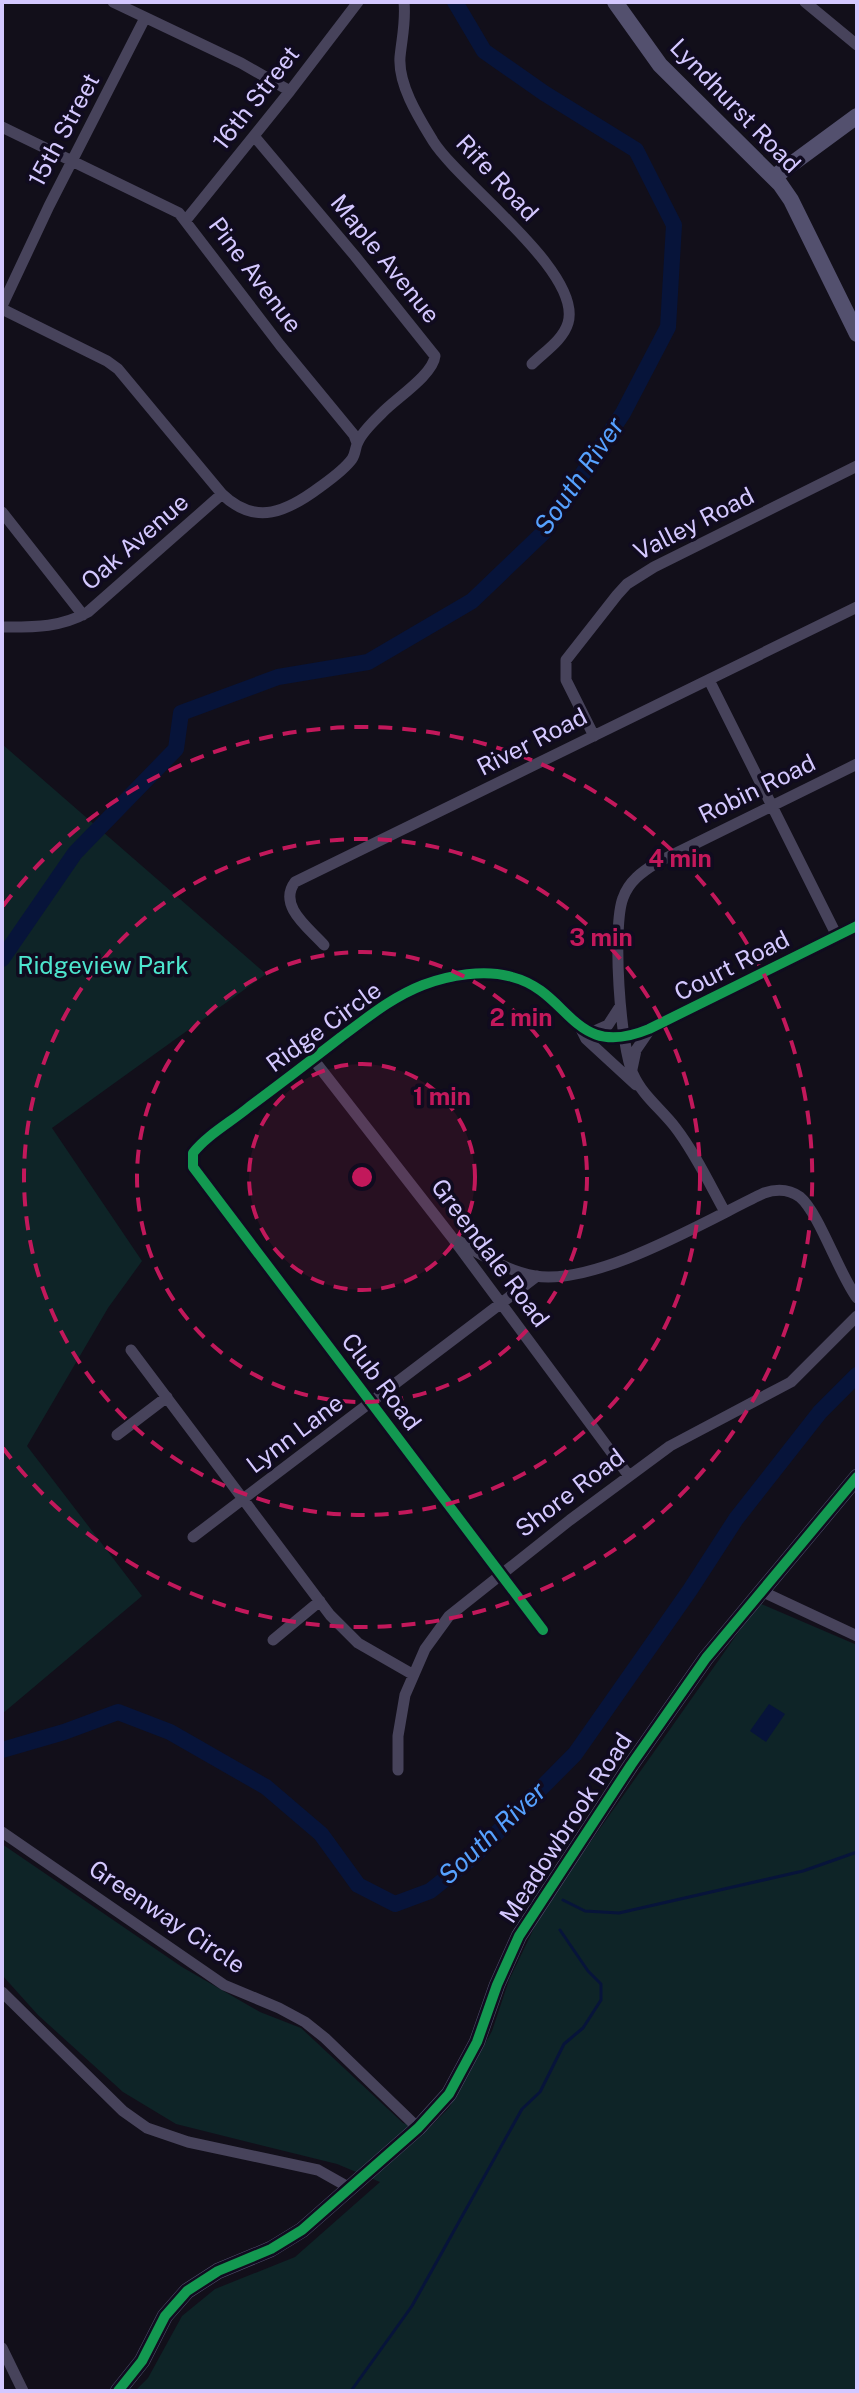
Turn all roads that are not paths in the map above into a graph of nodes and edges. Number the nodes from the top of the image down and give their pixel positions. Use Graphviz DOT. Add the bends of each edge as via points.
graph roads {
  1 [pos="113,2"];
  2 [pos="358,2"];
  3 [pos="404,2"];
  4 [pos="615,2"];
  5 [pos="805,2"];
  6 [pos="145,18"];
  7 [pos="857,45"];
  8 [pos="290,91"];
  9 [pos="857,116"];
  10 [pos="2,127"];
  11 [pos="254,136"];
  12 [pos="72,161"];
  13 [pos="774,177"];
  14 [pos="186,220"];
  15 [pos="2,308"];
  16 [pos="857,334"];
  17 [pos="532,364"];
  18 [pos="357,443"];
  19 [pos="857,466"];
  20 [pos="222,494"];
  21 [pos="2,512"];
  22 [pos="857,607"];
  23 [pos="83,615"];
  24 [pos="2,627"];
  25 [pos="709,680"];
  26 [pos="594,736"];
  27 [pos="857,764"];
  28 [pos="772,806"];
  29 [pos="857,926"];
  30 [pos="837,936"];
  31 [pos="324,945"];
  32 [pos="620,1004"];
  33 [pos="621,1018"];
  34 [pos="651,1028"];
  35 [pos="586,1031"];
  36 [pos="623,1036"];
  37 [pos="313,1059"];
  38 [pos="632,1073"];
  39 [pos="642,1090"];
  40 [pos="192,1156"];
  41 [pos="725,1212"];
  42 [pos="451,1236"];
  43 [pos="537,1276"];
  44 [pos="857,1298"];
  45 [pos="501,1303"];
  46 [pos="857,1316"];
  47 [pos="131,1350"];
  48 [pos="167,1397"];
  49 [pos="370,1402"];
  50 [pos="117,1435"];
  51 [pos="629,1476"];
  52 [pos="857,1477"];
  53 [pos="243,1499"];
  54 [pos="193,1537"];
  55 [pos="501,1574"];
  56 [pos="761,1591"];
  57 [pos="320,1601"];
  58 [pos="543,1630"];
  59 [pos="857,1636"];
  60 [pos="273,1640"];
  61 [pos="412,1674"];
  62 [pos="398,1770"];
  63 [pos="2,1832"];
  64 [pos="2,1992"];
  65 [pos="418,2128"];
  66 [pos="350,2188"];
  67 [pos="2,2348"];
  68 [pos="23,2391"];
  69 [pos="118,2391"];
  1 -- 6 [label="street"];
  2 -- 8 [label="street, 16th Street"];
  3 -- 17 [label="street, Rife Road" via="400,70 431,139 512,224 566,293 570,316 564,334"];
  4 -- 13 [label="street, Lyndhurst Road" via="670,76"];
  5 -- 7 [label="street"];
  6 -- 8 [label="street"];
  6 -- 12 [label="street, 15th Street"];
  8 -- 11 [label="street, 16th Street"];
  9 -- 13 [label="street"];
  10 -- 12 [label="street, Pine Avenue"];
  11 -- 14 [label="street, 16th Street"];
  11 -- 18 [label="street, Maple Avenue" via="435,356 431,368"];
  12 -- 14 [label="street, Pine Avenue"];
  12 -- 15 [label="street, 15th Street"];
  13 -- 16 [label="street, Lyndhurst Road" via="791,200"];
  14 -- 18 [label="street, Pine Avenue"];
  15 -- 20 [label="street" via="118,369"];
  18 -- 20 [label="street, Oak Avenue" via="338,473 289,508 256,512 234,505"];
  19 -- 26 [label="street, Valley Road" via="627,584 564,668"];
  20 -- 23 [label="street, Oak Avenue"];
  21 -- 23 [label="street"];
  22 -- 25 [label="street, River Road"];
  23 -- 24 [label="street, Oak Avenue" via="51,626"];
  25 -- 26 [label="street, River Road"];
  25 -- 28 [label="street"];
  26 -- 31 [label="street, River Road" via="295,882 289,897 293,910"];
  27 -- 28 [label="street, Robin Road"];
  28 -- 30 [label="street"];
  28 -- 32 [label="street, Robin Road" via="656,863 630,884 619,910"];
  29 -- 30 [label="street, Court Road"];
  30 -- 34 [label="street, Court Road"];
  32 -- 33 [label="street, Robin Road"];
  32 -- 35 [label="street" via="608,1025"];
  33 -- 34 [label="street"];
  33 -- 36 [label="street, Robin Road"];
  34 -- 36 [label="street, Court Road"];
  34 -- 38 [label="street" via="636,1050"];
  35 -- 36 [label="street"];
  35 -- 37 [label="street, Ridge Circle" via="530,983 506,975 467,974 388,1002"];
  35 -- 39 [label="street, Ridge Circle" via="586,1039"];
  36 -- 38 [label="street, Ridge Circle"];
  37 -- 40 [label="street, Ridge Circle"];
  37 -- 42 [label="street, Greendale Road"];
  38 -- 39 [label="street, Ridge Circle"];
  39 -- 41 [label="street, Ridge Circle" via="677,1130"];
  40 -- 49 [label="street, Club Road" via="193,1167"];
  41 -- 43 [label="street" via="609,1265"];
  41 -- 44 [label="street" via="769,1191 796,1194 808,1205"];
  42 -- 43 [label="street" via="512,1269"];
  42 -- 45 [label="street, Greendale Road"];
  43 -- 45 [label="street, Lynn Lane"];
  45 -- 49 [label="street, Lynn Lane"];
  45 -- 51 [label="street, Greendale Road"];
  46 -- 51 [label="street, Shore Road" via="791,1382 695,1432"];
  47 -- 48 [label="street"];
  48 -- 50 [label="street"];
  48 -- 53 [label="street"];
  49 -- 53 [label="street, Lynn Lane"];
  49 -- 55 [label="street, Club Road"];
  51 -- 55 [label="street, Shore Road"];
  52 -- 56 [label="street, Meadowbrook Road"];
  53 -- 54 [label="street, Lynn Lane"];
  53 -- 57 [label="street"];
  55 -- 58 [label="street, Club Road"];
  55 -- 61 [label="street, Shore Road" via="449,1616"];
  56 -- 59 [label="street"];
  56 -- 65 [label="street, Meadowbrook Road" via="679,1693 556,1878 507,1960 467,2064"];
  57 -- 60 [label="street"];
  57 -- 61 [label="street" via="358,1643"];
  61 -- 62 [label="street, Shore Road" via="400,1715"];
  63 -- 65 [label="street, Greenway Circle" via="224,1985 305,2022"];
  64 -- 66 [label="street" via="123,2111 147,2128 318,2170"];
  65 -- 66 [label="street, Meadowbrook Road"];
  66 -- 69 [label="street, Meadowbrook Road" via="287,2240 187,2291"];
  67 -- 68 [label="street"];
}
